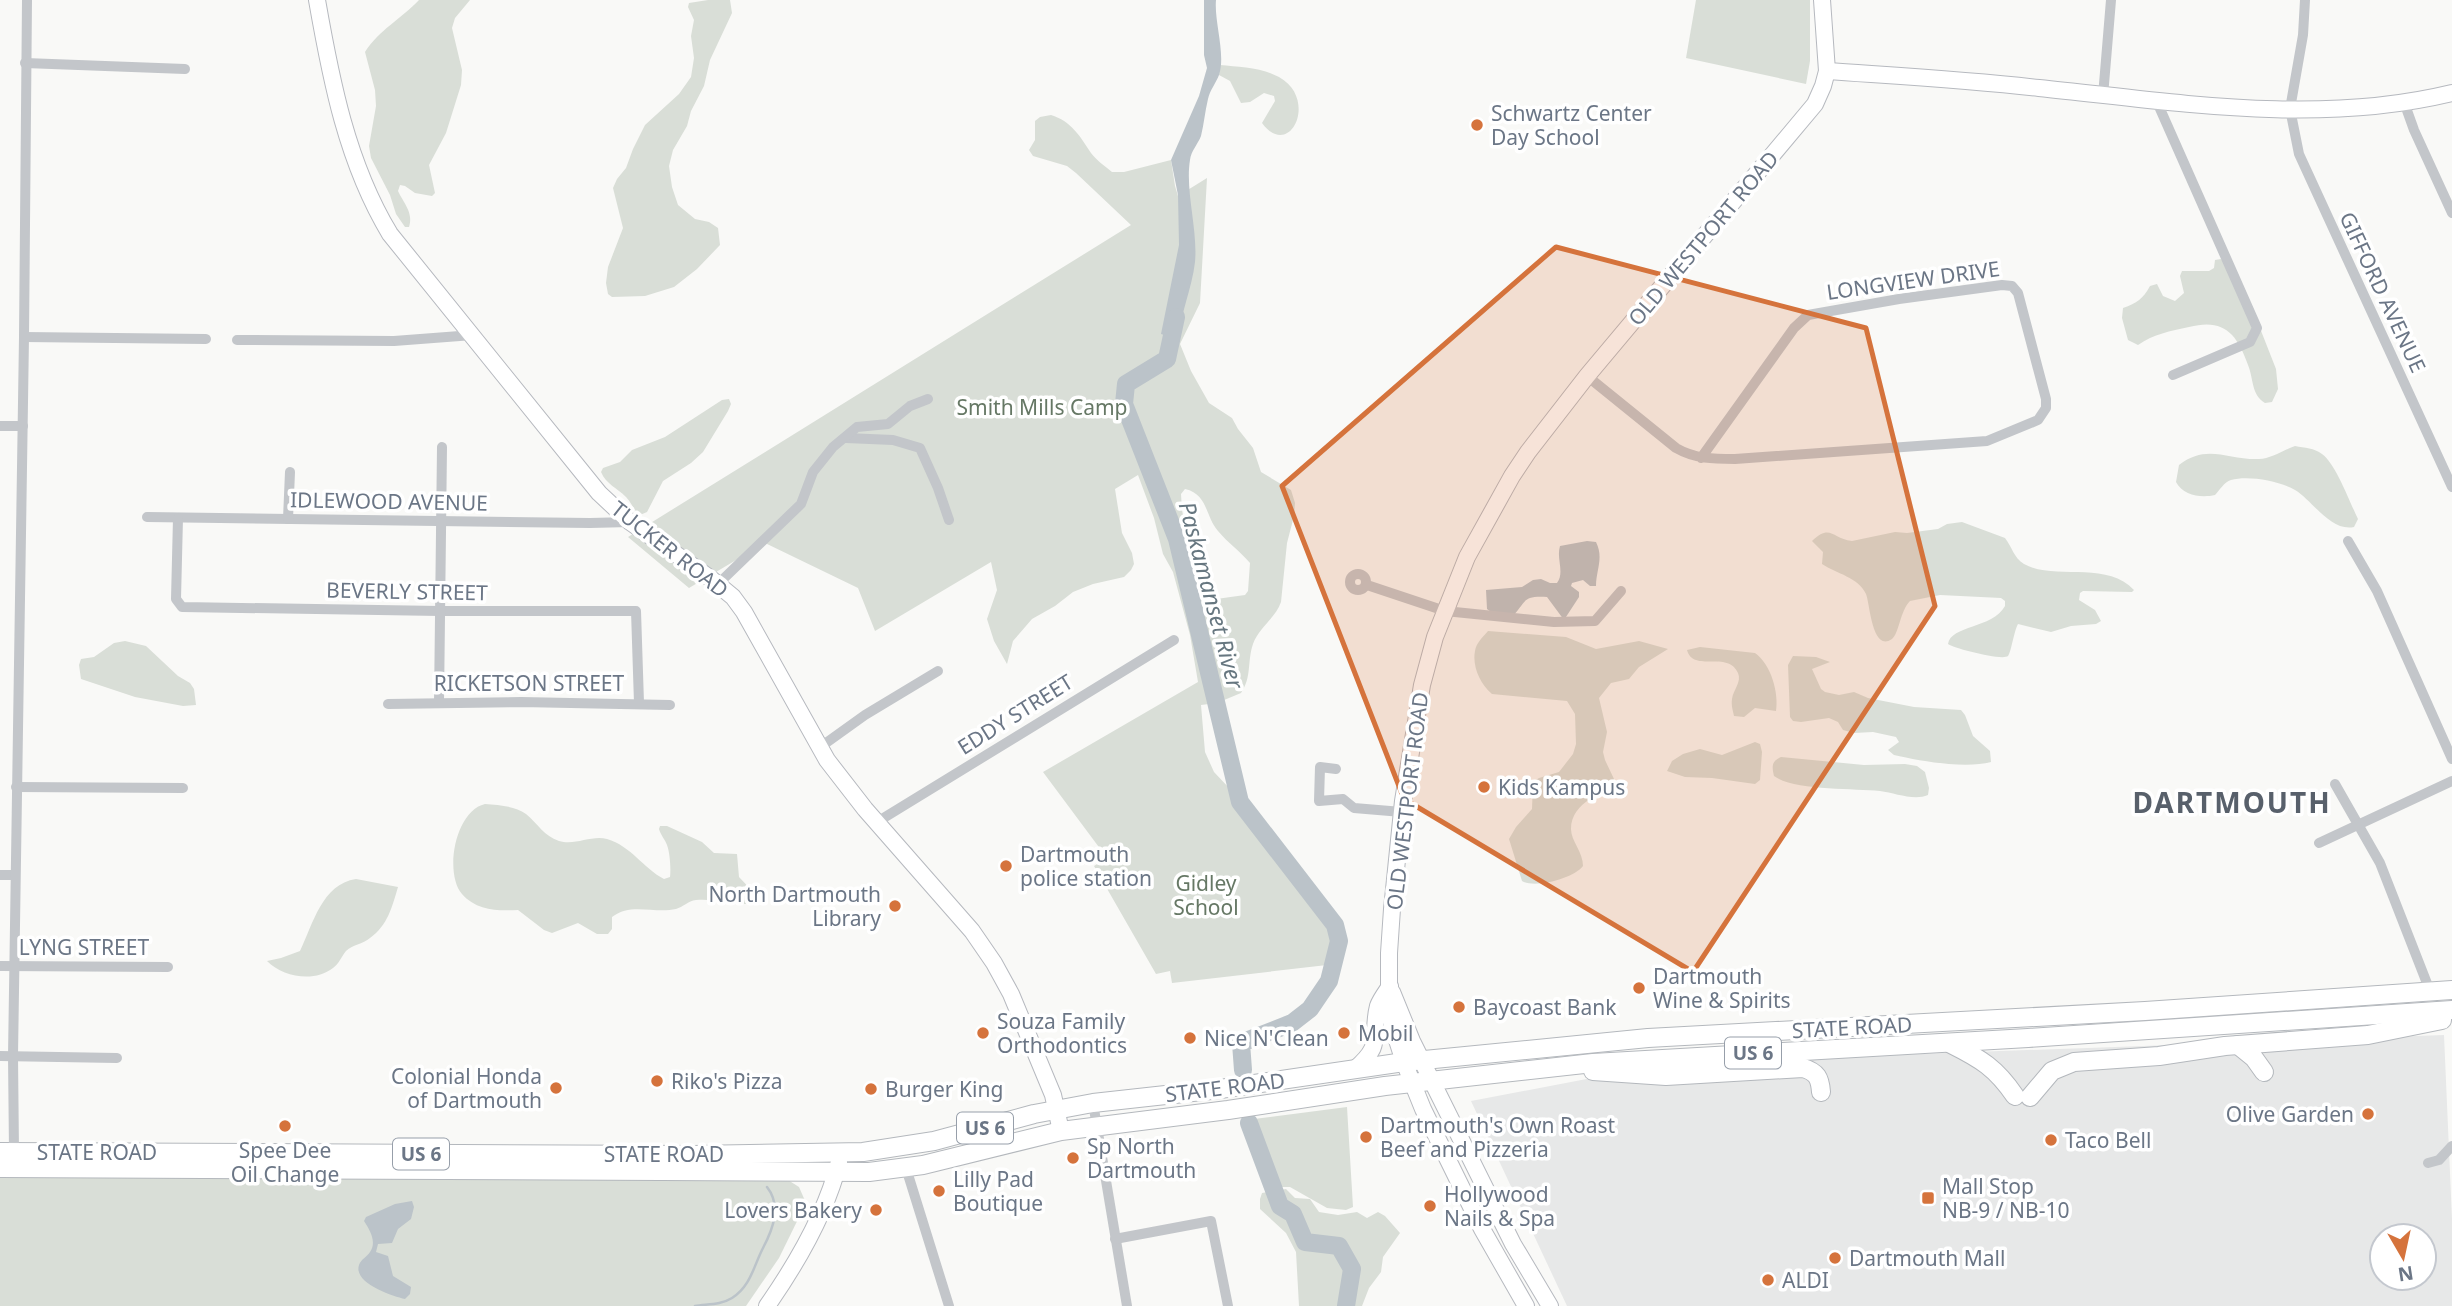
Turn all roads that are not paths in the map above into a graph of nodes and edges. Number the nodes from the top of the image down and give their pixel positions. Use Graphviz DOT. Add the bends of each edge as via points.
graph roads {
  1 [pos="27,0"];
  2 [pos="317,0"];
  3 [pos="1822,0"];
  4 [pos="2111,0"];
  5 [pos="2305,0"];
  6 [pos="25,64"];
  7 [pos="185,69"];
  8 [pos="1826,71"];
  9 [pos="2452,93"];
  10 [pos="2103,96"];
  11 [pos="2157,102"];
  12 [pos="2404,102"];
  13 [pos="2290,110"];
  14 [pos="2452,213"];
  15 [pos="472,335"];
  16 [pos="24,337"];
  17 [pos="206,339"];
  18 [pos="237,340"];
  19 [pos="2173,375"];
  20 [pos="1587,376"];
  21 [pos="928,399"];
  22 [pos="0,426"];
  23 [pos="23,426"];
  24 [pos="846,438"];
  25 [pos="442,447"];
  26 [pos="1701,458"];
  27 [pos="290,472"];
  28 [pos="2452,487"];
  29 [pos="147,517"];
  30 [pos="178,518"];
  31 [pos="288,519"];
  32 [pos="949,520"];
  33 [pos="442,521"];
  34 [pos="630,522"];
  35 [pos="2348,541"];
  36 [pos="718,584"];
  37 [pos="1367,585"];
  38 [pos="1621,591"];
  39 [pos="440,611"];
  40 [pos="1445,611"];
  41 [pos="1174,640"];
  42 [pos="938,671"];
  43 [pos="439,702"];
  44 [pos="639,703"];
  45 [pos="388,704"];
  46 [pos="670,705"];
  47 [pos="819,748"];
  48 [pos="2452,759"];
  49 [pos="1336,769"];
  50 [pos="2452,781"];
  51 [pos="2335,784"];
  52 [pos="16,787"];
  53 [pos="183,788"];
  54 [pos="1402,812"];
  55 [pos="877,822"];
  56 [pos="2359,825"];
  57 [pos="2319,843"];
  58 [pos="0,875"];
  59 [pos="15,875"];
  60 [pos="0,966"];
  61 [pos="14,966"];
  62 [pos="167,967"];
  63 [pos="1390,986"];
  64 [pos="2452,990"];
  65 [pos="2430,991"];
  66 [pos="2452,1010"];
  67 [pos="2452,1017"];
  68 [pos="2088,1035"];
  69 [pos="2281,1042"];
  70 [pos="1948,1043"];
  71 [pos="2238,1045"];
  72 [pos="2195,1050"];
  73 [pos="0,1056"];
  74 [pos="13,1056"];
  75 [pos="117,1058"];
  76 [pos="1413,1062"];
  77 [pos="1559,1068"];
  78 [pos="1355,1069"];
  79 [pos="1432,1081"];
  80 [pos="1412,1083"];
  81 [pos="1821,1092"];
  82 [pos="1093,1103"];
  83 [pos="1057,1109"];
  84 [pos="1096,1127"];
  85 [pos="1061,1131"];
  86 [pos="2452,1146"];
  87 [pos="7,1152"];
  88 [pos="841,1153"];
  89 [pos="433,1163"];
  90 [pos="2428,1163"];
  91 [pos="0,1168"];
  92 [pos="906,1168"];
  93 [pos="836,1173"];
  94 [pos="1115,1239"];
  95 [pos="766,1306"];
  96 [pos="949,1306"];
  97 [pos="1127,1306"];
  98 [pos="1228,1306"];
  99 [pos="1526,1306"];
  100 [pos="1550,1306"];
  1 -- 6 [label="street"];
  2 -- 15 [label="main road, TUCKER ROAD" via="337,102 376,209 399,246"];
  3 -- 8 [label="main road"];
  4 -- 10 [label="street"];
  5 -- 13 [label="street"];
  6 -- 7 [label="street"];
  6 -- 16 [label="street"];
  8 -- 10 [label="main road" via="1998,83"];
  8 -- 20 [label="main road, OLD WESTPORT ROAD" via="1815,104"];
  9 -- 12 [label="main road"];
  10 -- 11 [label="main road"];
  11 -- 13 [label="main road"];
  11 -- 19 [label="street" via="2257,328 2250,342"];
  12 -- 13 [label="main road"];
  12 -- 14 [label="street"];
  13 -- 28 [label="street, GIFFORD AVENUE" via="2299,154"];
  15 -- 18 [label="street" via="394,341"];
  15 -- 34 [label="main road, TUCKER ROAD" via="578,468"];
  16 -- 17 [label="street"];
  16 -- 23 [label="street"];
  20 -- 26 [label="street, LONGVIEW DRIVE" via="1676,448"];
  20 -- 40 [label="main road, OLD WESTPORT ROAD" via="1511,477 1467,557"];
  21 -- 24 [label="street" via="910,406 888,424 857,427"];
  22 -- 23 [label="street"];
  23 -- 52 [label="street"];
  24 -- 32 [label="street" via="878,438 920,448"];
  24 -- 36 [label="street" via="813,472 801,504"];
  25 -- 33 [label="street"];
  26 -- 26 [label="street, LONGVIEW DRIVE" via="1808,315 2002,285 2012,286 2018,293 2046,399 2042,416 2031,424 1977,443"];
  27 -- 31 [label="street"];
  29 -- 30 [label="street, IDLEWOOD AVENUE"];
  30 -- 31 [label="street, IDLEWOOD AVENUE"];
  30 -- 39 [label="street, BEVERLY STREET" via="179,605"];
  31 -- 33 [label="street, IDLEWOOD AVENUE"];
  33 -- 34 [label="street, IDLEWOOD AVENUE"];
  33 -- 39 [label="street"];
  34 -- 36 [label="main road, TUCKER ROAD"];
  35 -- 48 [label="street" via="2377,591"];
  36 -- 47 [label="main road, TUCKER ROAD" via="751,622"];
  37 -- 40 [label="street"];
  38 -- 40 [label="street" via="1595,621 1554,622"];
  39 -- 43 [label="street"];
  39 -- 44 [label="street, BEVERLY STREET" via="636,611"];
  40 -- 54 [label="main road, OLD WESTPORT ROAD" via="1422,685"];
  41 -- 55 [label="street, EDDY STREET"];
  42 -- 47 [label="street"];
  43 -- 44 [label="street, RICKETSON STREET"];
  43 -- 45 [label="street, RICKETSON STREET"];
  44 -- 46 [label="street, RICKETSON STREET"];
  47 -- 55 [label="main road, TUCKER ROAD"];
  49 -- 54 [label="street" via="1320,767 1320,801 1343,799 1354,808"];
  50 -- 56 [label="street"];
  51 -- 56 [label="street"];
  52 -- 53 [label="street"];
  52 -- 59 [label="street"];
  54 -- 63 [label="main road, OLD WESTPORT ROAD"];
  55 -- 83 [label="main road, TUCKER ROAD" via="972,931 994,963"];
  56 -- 57 [label="street"];
  56 -- 65 [label="street" via="2388,880"];
  58 -- 59 [label="street"];
  59 -- 61 [label="street"];
  60 -- 61 [label="street, LYNG STREET"];
  61 -- 62 [label="street, LYNG STREET"];
  61 -- 74 [label="street"];
  63 -- 76 [label="main road, OLD WESTPORT ROAD"];
  63 -- 78 [label="main road" via="1378,1004 1374,1047"];
  64 -- 65 [label="main road, STATE ROAD / US 6"];
  65 -- 76 [label="main road, STATE ROAD / US 6" via="1648,1038"];
  66 -- 68 [label="main road, STATE ROAD / US 6"];
  67 -- 69 [label="main road" via="2378,1034"];
  68 -- 70 [label="main road, STATE ROAD / US 6"];
  68 -- 72 [label="main road"];
  69 -- 71 [label="main road"];
  69 -- 71 [label="main road" via="2264,1072"];
  70 -- 72 [label="main road" via="1994,1069 2022,1097 2066,1064"];
  70 -- 77 [label="main road, STATE ROAD / US 6"];
  71 -- 72 [label="main road"];
  73 -- 74 [label="street"];
  74 -- 75 [label="street"];
  74 -- 87 [label="street"];
  76 -- 78 [label="main road, STATE ROAD / US 6"];
  76 -- 79 [label="main road"];
  76 -- 80 [label="main road"];
  77 -- 79 [label="main road, STATE ROAD / US 6"];
  77 -- 81 [label="main road" via="1656,1076 1802,1069 1818,1077"];
  78 -- 82 [label="main road, STATE ROAD / US 6"];
  79 -- 80 [label="main road, STATE ROAD / US 6"];
  79 -- 100 [label="main road" via="1513,1244"];
  80 -- 84 [label="main road, STATE ROAD / US 6"];
  80 -- 99 [label="main road" via="1482,1229"];
  82 -- 83 [label="main road, STATE ROAD / US 6"];
  82 -- 84 [label="street"];
  83 -- 85 [label="main road, TUCKER ROAD"];
  83 -- 88 [label="main road, STATE ROAD / US 6" via="934,1141"];
  84 -- 85 [label="main road, STATE ROAD / US 6"];
  84 -- 94 [label="street"];
  85 -- 92 [label="main road, STATE ROAD / US 6"];
  86 -- 90 [label="street" via="2439,1160"];
  87 -- 89 [label="main road, STATE ROAD / US 6"];
  88 -- 89 [label="main road, STATE ROAD / US 6"];
  88 -- 93 [label="main road"];
  89 -- 91 [label="main road, STATE ROAD / US 6"];
  89 -- 93 [label="main road, STATE ROAD / US 6"];
  92 -- 93 [label="main road, STATE ROAD / US 6"];
  92 -- 96 [label="street"];
  93 -- 95 [label="main road" via="817,1220"];
  94 -- 97 [label="street"];
  94 -- 98 [label="street" via="1211,1221"];
}
